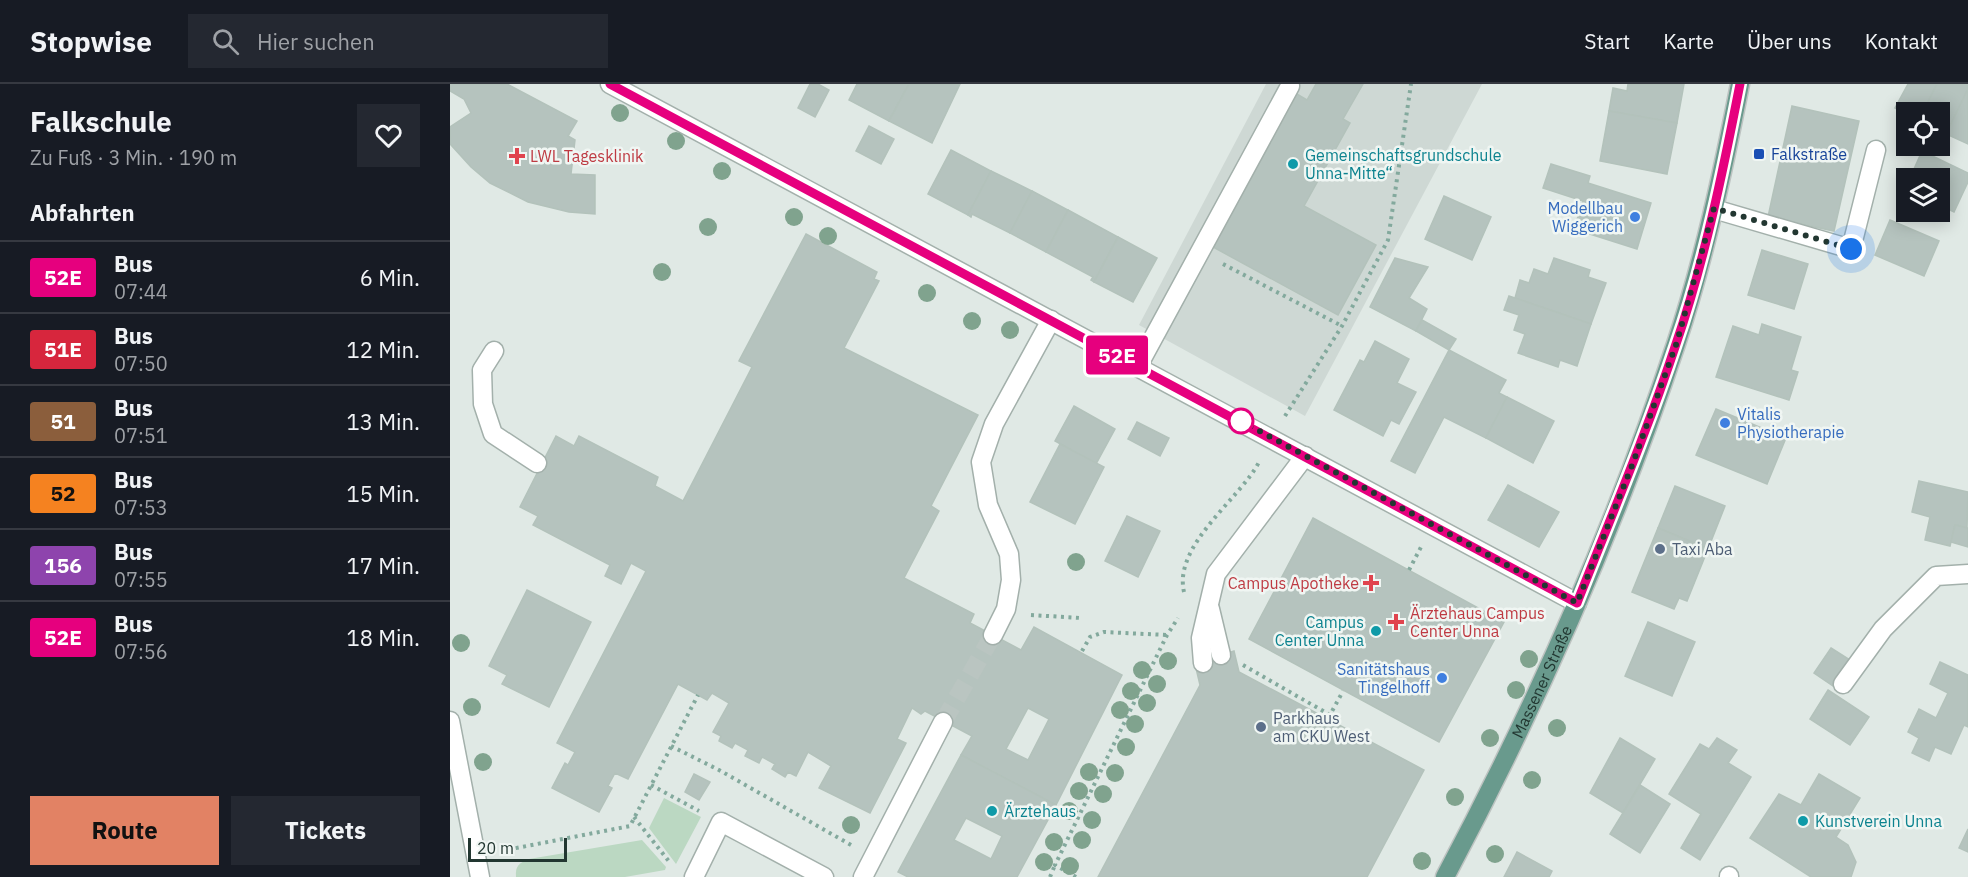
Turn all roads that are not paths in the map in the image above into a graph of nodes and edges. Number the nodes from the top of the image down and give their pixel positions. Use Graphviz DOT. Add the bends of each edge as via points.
graph roads {
  1 [pos="610,84"];
  2 [pos="1740,84"];
  3 [pos="1290,87"];
  4 [pos="1876,150"];
  5 [pos="1714,208"];
  6 [pos="1051,320"];
  7 [pos="494,351"];
  8 [pos="1138,366"];
  9 [pos="1305,456"];
  10 [pos="537,463"];
  11 [pos="1968,574"];
  12 [pos="1577,603"];
  13 [pos="1207,616"];
  14 [pos="993,635"];
  15 [pos="1221,655"];
  16 [pos="1203,663"];
  17 [pos="1843,684"];
  18 [pos="450,721"];
  19 [pos="943,722"];
  20 [pos="480,877"];
  21 [pos="693,877"];
  22 [pos="824,877"];
  23 [pos="863,877"];
  24 [pos="1445,877"];
  1 -- 6 [label="street"];
  2 -- 5 [label="main road, Massener Straße"];
  3 -- 8 [label="street"];
  4 -- 5 [label="street" via="1851,249"];
  5 -- 12 [label="main road, Massener Straße" via="1677,342"];
  6 -- 8 [label="street"];
  6 -- 14 [label="street" via="994,424 981,462 988,506 1009,554 1011,580 1006,609"];
  7 -- 10 [label="street" via="482,370 483,404 493,434"];
  8 -- 9 [label="street"];
  9 -- 12 [label="street"];
  9 -- 13 [label="street" via="1216,574"];
  11 -- 17 [label="street" via="1936,576 1883,629"];
  12 -- 24 [label="main road, Massener Straße" via="1522,727"];
  13 -- 15 [label="street"];
  13 -- 16 [label="street" via="1201,638"];
  18 -- 20 [label="street"];
  19 -- 23 [label="street"];
  21 -- 22 [label="street" via="721,822"];
}
